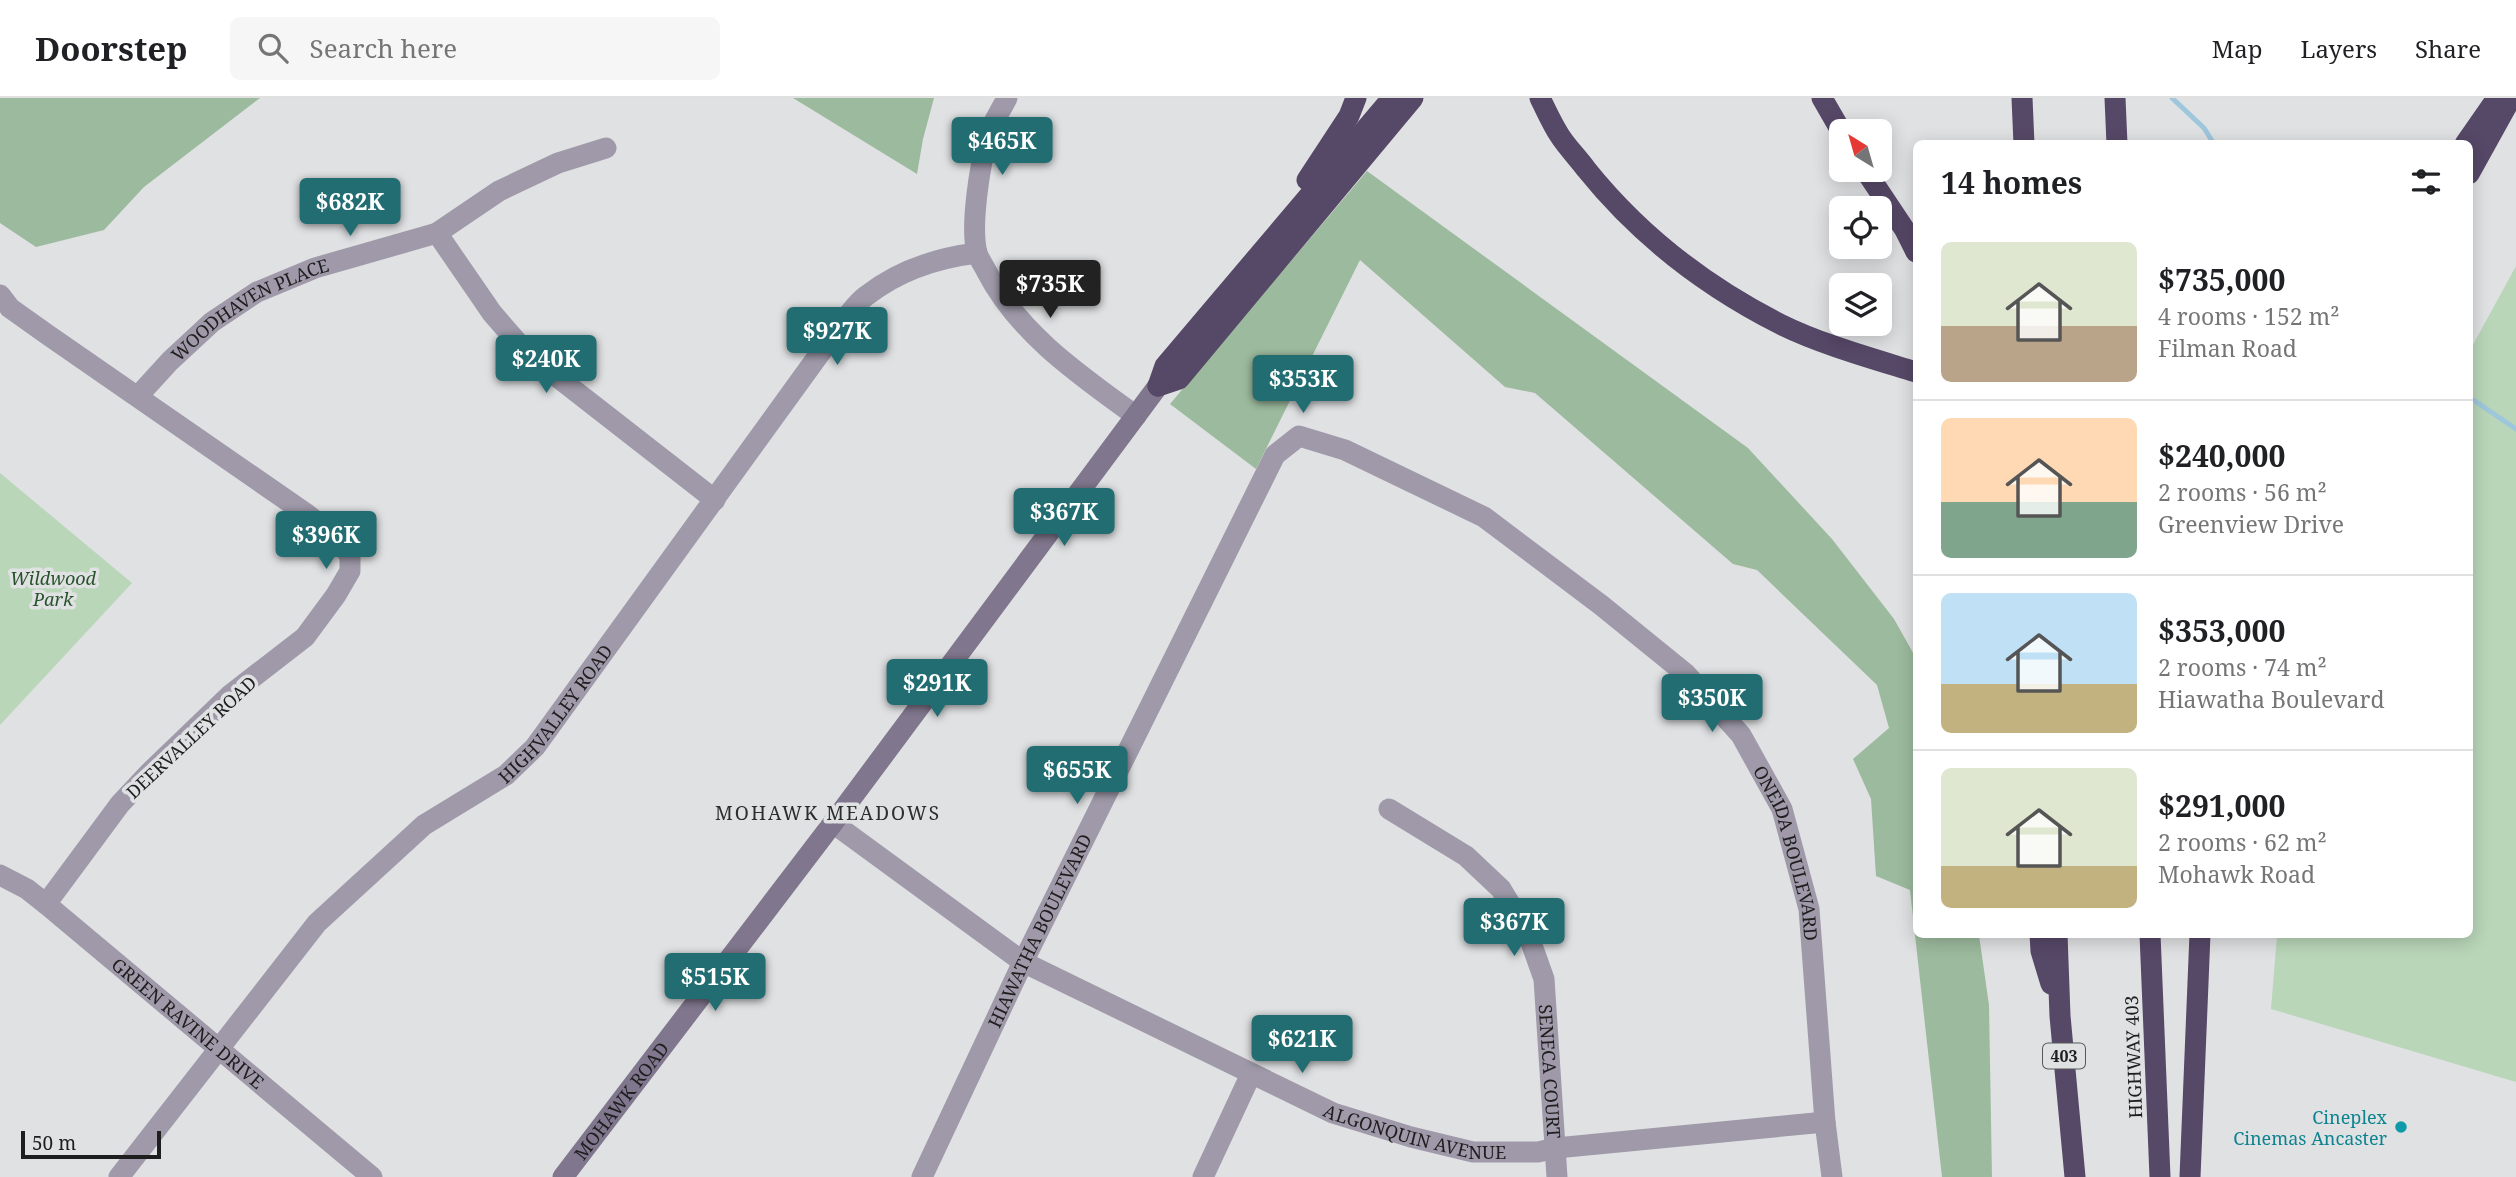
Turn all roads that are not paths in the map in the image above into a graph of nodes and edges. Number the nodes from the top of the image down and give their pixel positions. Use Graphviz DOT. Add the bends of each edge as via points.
graph roads {
  1 [pos="1007,98"];
  2 [pos="1356,98"];
  3 [pos="1392,98"];
  4 [pos="1413,98"];
  5 [pos="1539,98"];
  6 [pos="1822,98"];
  7 [pos="2022,98"];
  8 [pos="2115,98"];
  9 [pos="2497,98"];
  10 [pos="2511,98"];
  11 [pos="1834,119"];
  12 [pos="2024,140"];
  13 [pos="2117,140"];
  14 [pos="2468,140"];
  15 [pos="606,148"];
  16 [pos="2473,167"];
  17 [pos="1872,182"];
  18 [pos="437,233"];
  19 [pos="1913,246"];
  20 [pos="1260,252"];
  21 [pos="977,253"];
  22 [pos="0,295"];
  23 [pos="1913,371"];
  24 [pos="1158,386"];
  25 [pos="138,396"];
  26 [pos="1136,416"];
  27 [pos="1345,450"];
  28 [pos="715,500"];
  29 [pos="1389,809"];
  30 [pos="833,823"];
  31 [pos="0,875"];
  32 [pos="46,904"];
  33 [pos="2040,938"];
  34 [pos="2057,938"];
  35 [pos="2150,938"];
  36 [pos="2200,938"];
  37 [pos="1023,962"];
  38 [pos="2060,1016"];
  39 [pos="217,1050"];
  40 [pos="1251,1074"];
  41 [pos="1825,1122"];
  42 [pos="1556,1148"];
  43 [pos="119,1177"];
  44 [pos="372,1177"];
  45 [pos="563,1177"];
  46 [pos="922,1177"];
  47 [pos="1203,1177"];
  48 [pos="1557,1177"];
  49 [pos="1832,1177"];
  50 [pos="2075,1177"];
  51 [pos="2160,1177"];
  52 [pos="2190,1177"];
  1 -- 21 [label="street" via="989,135 979,182"];
  2 -- 20 [label="highway" via="1349,116"];
  3 -- 20 [label="highway"];
  4 -- 24 [label="highway" via="1179,379"];
  5 -- 23 [label="highway" via="1560,136 1595,180 1667,253 1782,325"];
  6 -- 11 [label="highway"];
  7 -- 12 [label="highway"];
  8 -- 13 [label="highway"];
  9 -- 14 [label="highway"];
  10 -- 16 [label="highway"];
  15 -- 18 [label="street, WOODHAVEN PLACE" via="558,163 499,191"];
  17 -- 19 [label="highway"];
  18 -- 25 [label="street, WOODHAVEN PLACE" via="315,268 257,292 212,322"];
  18 -- 28 [label="street" via="518,343"];
  20 -- 24 [label="highway" via="1165,366"];
  21 -- 26 [label="street" via="997,291 1027,327"];
  21 -- 28 [label="street, HIGHVALLEY ROAD" via="930,262 864,297"];
  22 -- 25 [label="street, DEERVALLEY ROAD" via="10,308"];
  24 -- 26 [label="main road, MOHAWK ROAD"];
  25 -- 32 [label="street, DEERVALLEY ROAD" via="340,540 350,557 350,571 305,637 230,695 128,796"];
  26 -- 30 [label="main road, MOHAWK ROAD"];
  27 -- 37 [label="street, HIAWATHA BOULEVARD" via="1299,436 1275,455"];
  27 -- 41 [label="street, ONEIDA BOULEVARD" via="1484,517 1686,674 1741,735 1782,809 1809,909"];
  28 -- 39 [label="street, HIGHVALLEY ROAD" via="536,747 506,775 424,825 317,923"];
  29 -- 42 [label="street, SENECA COURT" via="1466,856 1501,889 1528,934 1544,979"];
  30 -- 37 [label="street, ALGONQUIN AVENUE"];
  30 -- 45 [label="main road, MOHAWK ROAD"];
  31 -- 32 [label="street, GREEN RAVINE DRIVE"];
  32 -- 39 [label="street, GREEN RAVINE DRIVE"];
  33 -- 38 [label="highway"];
  34 -- 38 [label="highway, 403"];
  35 -- 51 [label="highway, HIGHWAY 403"];
  36 -- 52 [label="highway"];
  37 -- 40 [label="street, ALGONQUIN AVENUE"];
  37 -- 46 [label="street, HIAWATHA BOULEVARD"];
  38 -- 50 [label="highway, 403"];
  39 -- 43 [label="street, HIGHVALLEY ROAD"];
  39 -- 44 [label="street, GREEN RAVINE DRIVE"];
  40 -- 42 [label="street, ALGONQUIN AVENUE" via="1333,1112 1411,1137 1473,1152"];
  40 -- 47 [label="street"];
  41 -- 42 [label="street, ALGONQUIN AVENUE"];
  41 -- 49 [label="street, ONEIDA BOULEVARD"];
  42 -- 48 [label="street, SENECA COURT"];
}
